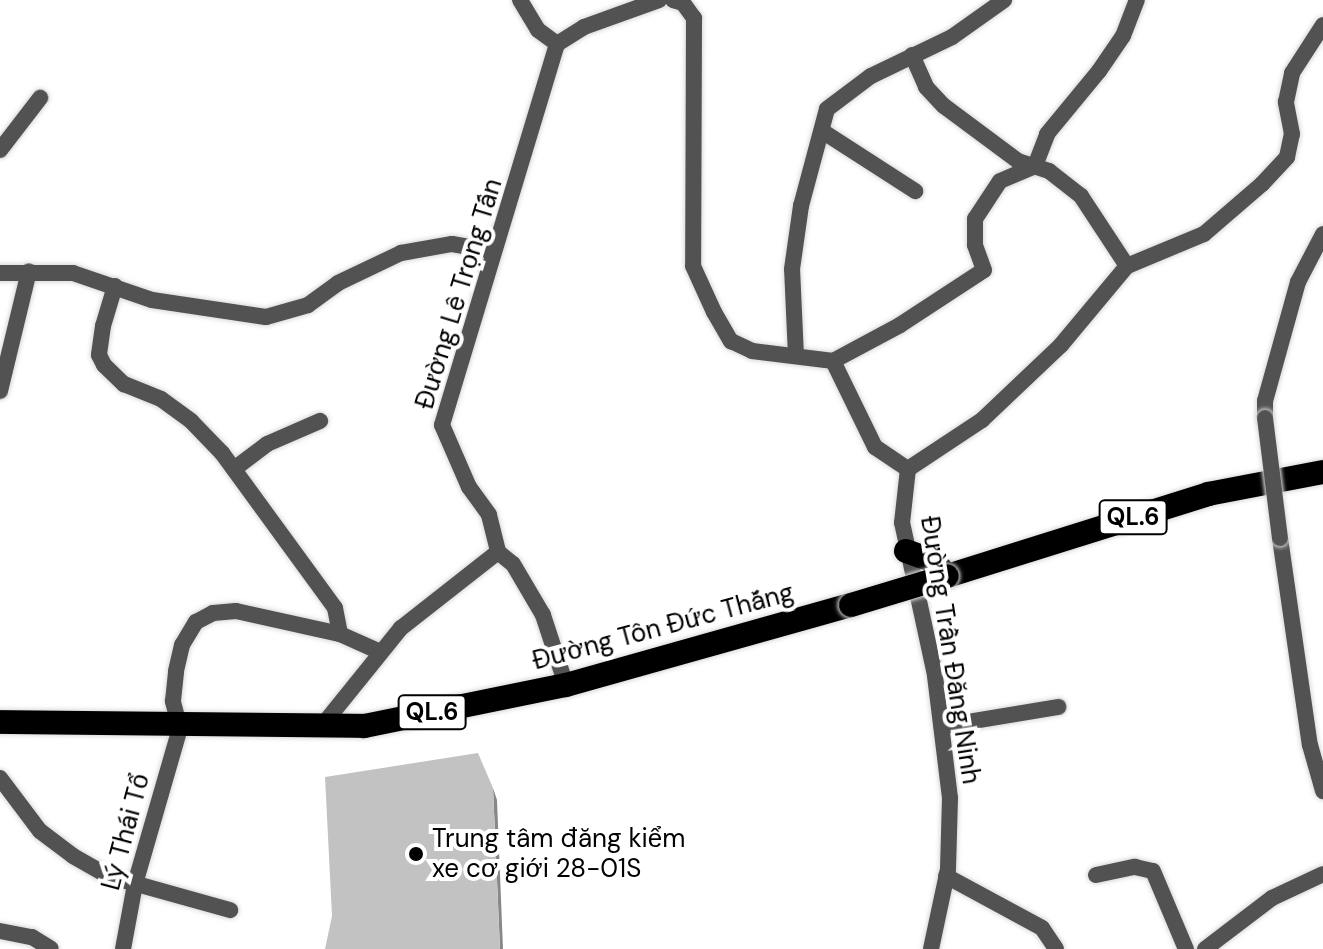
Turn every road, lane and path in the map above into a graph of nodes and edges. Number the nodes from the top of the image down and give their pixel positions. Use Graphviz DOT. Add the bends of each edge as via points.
graph roads {
  1 [pos="520,0"];
  2 [pos="659,0"];
  3 [pos="673,0"];
  4 [pos="1004,0"];
  5 [pos="1137,0"];
  6 [pos="1323,25"];
  7 [pos="557,44"];
  8 [pos="912,55"];
  9 [pos="40,98"];
  10 [pos="822,131"];
  11 [pos="0,150"];
  12 [pos="1035,166"];
  13 [pos="915,191"];
  14 [pos="1323,234"];
  15 [pos="493,251"];
  16 [pos="1127,266"];
  17 [pos="29,271"];
  18 [pos="0,273"];
  19 [pos="115,286"];
  20 [pos="796,356"];
  21 [pos="833,361"];
  22 [pos="0,391"];
  23 [pos="320,421"];
  24 [pos="234,469"];
  25 [pos="908,469"];
  26 [pos="1323,472"];
  27 [pos="906,551"];
  28 [pos="498,552"];
  29 [pos="947,576"];
  30 [pos="340,634"];
  31 [pos="378,651"];
  32 [pos="566,685"];
  33 [pos="1058,707"];
  34 [pos="1315,718"];
  35 [pos="0,722"];
  36 [pos="943,726"];
  37 [pos="321,727"];
  38 [pos="180,728"];
  39 [pos="0,778"];
  40 [pos="1323,791"];
  41 [pos="1323,874"];
  42 [pos="1096,875"];
  43 [pos="946,876"];
  44 [pos="135,884"];
  45 [pos="230,910"];
  46 [pos="0,931"];
  47 [pos="51,949"];
  48 [pos="123,949"];
  49 [pos="931,949"];
  50 [pos="1056,949"];
  51 [pos="1186,949"];
  52 [pos="1205,949"];
  1 -- 7 [label="street" via="538,30"];
  2 -- 7 [label="street" via="584,27"];
  3 -- 20 [label="street" via="683,3 694,18 693,266 731,341 752,351"];
  4 -- 8 [label="street" via="952,37"];
  5 -- 12 [label="street" via="1123,36 1047,134"];
  6 -- 16 [label="street" via="1292,73 1286,102 1292,134 1287,157 1204,234"];
  7 -- 15 [label="street, Đường Lê Trọng Tấn"];
  8 -- 10 [label="street" via="847,91 827,109"];
  8 -- 12 [label="street" via="926,87 944,106 1018,161"];
  9 -- 11 [label="street"];
  10 -- 13 [label="street"];
  10 -- 20 [label="street" via="801,206 792,269"];
  12 -- 16 [label="street" via="1081,196"];
  12 -- 21 [label="street" via="1000,181 975,219 975,245 984,270"];
  14 -- 34 [label="street, bridge" via="1298,282 1265,418 1280,538"];
  15 -- 19 [label="street" via="452,244 401,253 338,283 308,305 266,317 152,300"];
  15 -- 28 [label="street, Đường Lê Trọng Tấn" via="442,425 469,487 489,515"];
  16 -- 25 [label="street" via="1061,345 982,420"];
  17 -- 18 [label="street"];
  17 -- 19 [label="street" via="73,273"];
  17 -- 22 [label="street"];
  19 -- 24 [label="street" via="103,326 99,355 104,365 124,384 161,399 191,421"];
  20 -- 21 [label="street"];
  21 -- 25 [label="street" via="875,447"];
  23 -- 24 [label="street" via="267,444"];
  24 -- 30 [label="street" via="335,608"];
  25 -- 27 [label="street, Đường Trần Đăng Ninh" via="902,523"];
  26 -- 29 [label="highway, Đường Tôn Đức Thắng / QL.6" via="1208,494"];
  27 -- 29 [label="highway" via="934,561"];
  27 -- 36 [label="street, Đường Trần Đăng Ninh"];
  28 -- 31 [label="street" via="455,581"];
  28 -- 32 [label="street, Đường Lê Trọng Tấn" via="513,564 543,615"];
  29 -- 32 [label="highway, Đường Tôn Đức Thắng / QL.6, bridge"];
  30 -- 31 [label="street"];
  30 -- 38 [label="street" via="236,611 213,613 196,622 182,645 176,671 173,701"];
  31 -- 37 [label="street"];
  32 -- 37 [label="highway, Đường Tôn Đức Thắng / QL.6" via="364,726"];
  33 -- 36 [label="street"];
  34 -- 40 [label="street"];
  35 -- 38 [label="highway, Đường Tôn Đức Thắng / QL.6"];
  36 -- 43 [label="street, Đường Trần Đăng Ninh" via="950,798"];
  37 -- 38 [label="highway, Đường Tôn Đức Thắng / QL.6"];
  38 -- 44 [label="street, Lý Thái Tổ"];
  39 -- 44 [label="street" via="40,831 85,863"];
  41 -- 52 [label="street" via="1272,898"];
  42 -- 51 [label="street" via="1135,867 1153,871"];
  43 -- 49 [label="street, Đường Trần Đăng Ninh"];
  43 -- 50 [label="street" via="1042,928"];
  44 -- 45 [label="street"];
  44 -- 48 [label="street, Lý Thái Tổ"];
  46 -- 47 [label="street" via="32,937"];
}
